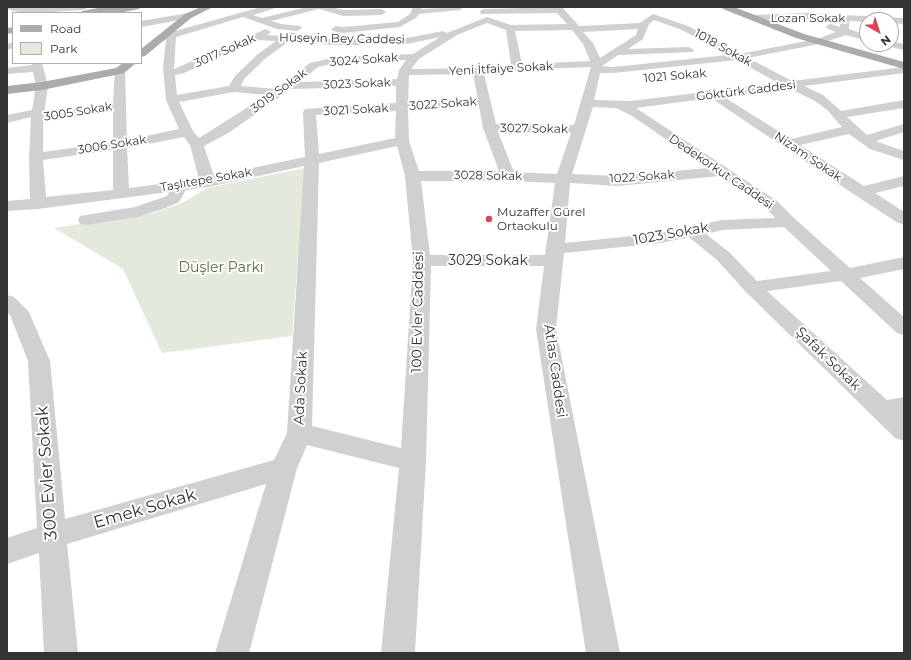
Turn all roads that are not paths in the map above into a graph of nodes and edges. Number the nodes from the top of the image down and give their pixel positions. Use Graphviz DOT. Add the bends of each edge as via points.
graph roads {
  1 [pos="8,7"];
  2 [pos="84,7"];
  3 [pos="118,7"];
  4 [pos="136,7"];
  5 [pos="210,7"];
  6 [pos="270,7"];
  7 [pos="317,7"];
  8 [pos="322,7"];
  9 [pos="456,7"];
  10 [pos="460,7"];
  11 [pos="726,7"];
  12 [pos="798,7"];
  13 [pos="558,8"];
  14 [pos="415,9"];
  15 [pos="377,10"];
  16 [pos="882,10"];
  17 [pos="391,11"];
  18 [pos="90,12"];
  19 [pos="110,12"];
  20 [pos="885,12"];
  21 [pos="485,13"];
  22 [pos="242,14"];
  23 [pos="188,16"];
  24 [pos="805,16"];
  25 [pos="755,18"];
  26 [pos="845,18"];
  27 [pos="859,19"];
  28 [pos="260,21"];
  29 [pos="142,24"];
  30 [pos="644,26"];
  31 [pos="280,27"];
  32 [pos="510,28"];
  33 [pos="576,28"];
  34 [pos="191,29"];
  35 [pos="327,29"];
  36 [pos="343,30"];
  37 [pos="448,31"];
  38 [pos="844,32"];
  39 [pos="212,33"];
  40 [pos="167,36"];
  41 [pos="859,36"];
  42 [pos="235,37"];
  43 [pos="252,38"];
  44 [pos="285,39"];
  45 [pos="819,41"];
  46 [pos="330,42"];
  47 [pos="720,46"];
  48 [pos="646,51"];
  49 [pos="671,51"];
  50 [pos="616,52"];
  51 [pos="142,53"];
  52 [pos="739,57"];
  53 [pos="699,63"];
  54 [pos="682,64"];
  55 [pos="37,65"];
  56 [pos="314,65"];
  57 [pos="596,66"];
  58 [pos="659,66"];
  59 [pos="904,66"];
  60 [pos="125,67"];
  61 [pos="517,68"];
  62 [pos="407,70"];
  63 [pos="618,70"];
  64 [pos="904,70"];
  65 [pos="7,71"];
  66 [pos="478,71"];
  67 [pos="716,71"];
  68 [pos="169,73"];
  69 [pos="646,78"];
  70 [pos="791,85"];
  71 [pos="42,86"];
  72 [pos="234,89"];
  73 [pos="7,90"];
  74 [pos="283,90"];
  75 [pos="712,94"];
  76 [pos="172,100"];
  77 [pos="485,102"];
  78 [pos="587,103"];
  79 [pos="904,104"];
  80 [pos="119,105"];
  81 [pos="620,105"];
  82 [pos="402,107"];
  83 [pos="839,115"];
  84 [pos="38,116"];
  85 [pos="7,119"];
  86 [pos="490,128"];
  87 [pos="904,128"];
  88 [pos="578,129"];
  89 [pos="851,129"];
  90 [pos="187,132"];
  91 [pos="865,140"];
  92 [pos="402,141"];
  93 [pos="789,144"];
  94 [pos="120,145"];
  95 [pos="197,145"];
  96 [pos="36,156"];
  97 [pos="904,156"];
  98 [pos="312,160"];
  99 [pos="721,171"];
  100 [pos="414,176"];
  101 [pos="508,176"];
  102 [pos="563,178"];
  103 [pos="904,181"];
  104 [pos="208,182"];
  105 [pos="182,184"];
  106 [pos="861,192"];
  107 [pos="121,194"];
  108 [pos="38,204"];
  109 [pos="7,206"];
  110 [pos="904,219"];
  111 [pos="86,220"];
  112 [pos="788,222"];
  113 [pos="692,231"];
  114 [pos="555,255"];
  115 [pos="422,261"];
  116 [pos="904,263"];
  117 [pos="845,275"];
  118 [pos="752,287"];
  119 [pos="7,301"];
  120 [pos="904,328"];
  121 [pos="893,408"];
  122 [pos="904,431"];
  123 [pos="299,433"];
  124 [pos="413,461"];
  125 [pos="284,468"];
  126 [pos="51,536"];
  127 [pos="7,550"];
  128 [pos="61,653"];
  129 [pos="232,653"];
  130 [pos="398,653"];
  131 [pos="603,653"];
  1 -- 2 [label="street" via="25,11"];
  3 -- 18 [label="main road"];
  4 -- 19 [label="main road"];
  5 -- 23 [label="main road"];
  6 -- 22 [label="street"];
  7 -- 28 [label="street"];
  8 -- 15 [label="street" via="343,13"];
  9 -- 10 [label="street"];
  9 -- 14 [label="street"];
  9 -- 37 [label="street"];
  11 -- 25 [label="main road"];
  12 -- 24 [label="street"];
  13 -- 21 [label="street"];
  13 -- 33 [label="street"];
  14 -- 36 [label="street" via="405,22"];
  15 -- 17 [label="street"];
  16 -- 20 [label="street"];
  21 -- 32 [label="street"];
  21 -- 37 [label="street"];
  22 -- 28 [label="street"];
  22 -- 34 [label="street"];
  23 -- 29 [label="street"];
  23 -- 40 [label="main road"];
  24 -- 25 [label="street, Lozan Sokak"];
  24 -- 26 [label="street, Lozan Sokak"];
  24 -- 38 [label="street"];
  25 -- 45 [label="main road"];
  26 -- 27 [label="street, Lozan Sokak"];
  26 -- 38 [label="street"];
  28 -- 31 [label="street"];
  30 -- 33 [label="street"];
  30 -- 47 [label="street, 1018 Sokak" via="650,14"];
  30 -- 50 [label="street" via="640,37"];
  31 -- 43 [label="street, 3017 Sokak"];
  31 -- 44 [label="street" via="307,28"];
  32 -- 33 [label="street"];
  32 -- 61 [label="street"];
  33 -- 57 [label="street" via="588,43"];
  34 -- 39 [label="street"];
  34 -- 40 [label="street"];
  35 -- 36 [label="street"];
  36 -- 46 [label="street, 3019 Sokak" via="346,30"];
  37 -- 46 [label="street, Hüseyin Bey Caddesi" via="407,41"];
  37 -- 62 [label="street"];
  38 -- 41 [label="street"];
  38 -- 45 [label="street, Yeni İtfaiye Sokak"];
  40 -- 51 [label="main road"];
  40 -- 68 [label="street"];
  42 -- 43 [label="street, Hüseyin Bey Caddesi"];
  43 -- 44 [label="street, Hüseyin Bey Caddesi"];
  43 -- 68 [label="street, 3017 Sokak" via="180,71"];
  44 -- 46 [label="street, Hüseyin Bey Caddesi"];
  44 -- 72 [label="street" via="239,78"];
  45 -- 52 [label="street, Yeni İtfaiye Sokak"];
  45 -- 59 [label="main road"];
  46 -- 56 [label="street, 3019 Sokak" via="330,46 311,62"];
  47 -- 49 [label="street"];
  47 -- 52 [label="street, 1018 Sokak"];
  48 -- 49 [label="street"];
  48 -- 50 [label="street"];
  48 -- 58 [label="street"];
  49 -- 54 [label="street"];
  50 -- 57 [label="street"];
  52 -- 53 [label="street, Yeni İtfaiye Sokak"];
  52 -- 70 [label="street, 1018 Sokak"];
  53 -- 54 [label="street, Yeni İtfaiye Sokak"];
  53 -- 67 [label="street, 1021 Sokak"];
  54 -- 58 [label="street, Yeni İtfaiye Sokak"];
  55 -- 65 [label="street"];
  55 -- 71 [label="street"];
  56 -- 62 [label="street, 3024 Sokak" via="336,60"];
  56 -- 74 [label="street, 3019 Sokak"];
  57 -- 61 [label="street, Yeni İtfaiye Sokak"];
  57 -- 63 [label="street, Yeni İtfaiye Sokak"];
  57 -- 78 [label="street, Atlas Caddesi"];
  58 -- 63 [label="street, Yeni İtfaiye Sokak"];
  60 -- 71 [label="main road"];
  60 -- 80 [label="street"];
  61 -- 66 [label="street, Yeni İtfaiye Sokak"];
  62 -- 66 [label="street, Yeni İtfaiye Sokak"];
  62 -- 74 [label="street, 3023 Sokak"];
  62 -- 82 [label="street, 100 Evler Caddesi"];
  63 -- 69 [label="street, 1021 Sokak" via="628,79"];
  64 -- 70 [label="street, Göktürk Caddesi"];
  66 -- 77 [label="street"];
  68 -- 76 [label="street"];
  70 -- 75 [label="street, Göktürk Caddesi"];
  70 -- 83 [label="street, 1018 Sokak" via="819,98"];
  71 -- 73 [label="main road"];
  71 -- 84 [label="street"];
  72 -- 74 [label="street, 3023 Sokak"];
  72 -- 76 [label="street, 3023 Sokak"];
  74 -- 95 [label="street, 3019 Sokak"];
  75 -- 81 [label="street, Göktürk Caddesi"];
  75 -- 93 [label="street, Nizam Sokak"];
  76 -- 90 [label="street"];
  77 -- 82 [label="street, 3022 Sokak"];
  77 -- 86 [label="street"];
  78 -- 81 [label="street, Göktürk Caddesi"];
  78 -- 88 [label="street, Atlas Caddesi"];
  79 -- 83 [label="street"];
  80 -- 84 [label="street, 3005 Sokak"];
  80 -- 94 [label="street"];
  81 -- 99 [label="street, Dedekorkut Caddesi" via="636,113"];
  82 -- 92 [label="street, 100 Evler Caddesi"];
  82 -- 98 [label="street, 3021 Sokak" via="309,112"];
  83 -- 89 [label="street, 1018 Sokak"];
  84 -- 85 [label="street, 3005 Sokak"];
  84 -- 96 [label="street"];
  86 -- 88 [label="street, 3027 Sokak"];
  86 -- 101 [label="street"];
  87 -- 91 [label="street"];
  88 -- 102 [label="street, Atlas Caddesi"];
  89 -- 91 [label="street, 1018 Sokak"];
  89 -- 93 [label="street"];
  90 -- 94 [label="street, 3006 Sokak"];
  90 -- 95 [label="street"];
  91 -- 97 [label="street, 1018 Sokak"];
  92 -- 98 [label="street, Taşlıtepe Sokak"];
  92 -- 100 [label="street, 100 Evler Caddesi"];
  93 -- 106 [label="street, Nizam Sokak"];
  94 -- 96 [label="street, 3006 Sokak"];
  94 -- 107 [label="street"];
  95 -- 104 [label="street"];
  96 -- 108 [label="street"];
  98 -- 104 [label="street, Taşlıtepe Sokak"];
  98 -- 123 [label="street, Ada Sokak"];
  99 -- 102 [label="street, 1022 Sokak" via="618,181"];
  99 -- 112 [label="street, Dedekorkut Caddesi" via="771,204"];
  100 -- 101 [label="street, 3028 Sokak"];
  100 -- 115 [label="street, 100 Evler Caddesi"];
  101 -- 102 [label="street, 3028 Sokak"];
  102 -- 114 [label="street, Atlas Caddesi"];
  103 -- 106 [label="street"];
  104 -- 105 [label="street, Taşlıtepe Sokak"];
  105 -- 107 [label="street, Taşlıtepe Sokak"];
  105 -- 111 [label="street" via="173,199 157,206 137,212"];
  106 -- 110 [label="street, Nizam Sokak"];
  107 -- 108 [label="street, Taşlıtepe Sokak"];
  108 -- 109 [label="street, Taşlıtepe Sokak"];
  112 -- 113 [label="street, 1023 Sokak" via="722,225"];
  112 -- 117 [label="street, Dedekorkut Caddesi"];
  113 -- 114 [label="street, 1023 Sokak"];
  113 -- 118 [label="street, Şafak Sokak" via="723,256"];
  114 -- 115 [label="street, 3029 Sokak"];
  114 -- 131 [label="street, Atlas Caddesi" via="546,329"];
  115 -- 124 [label="street, 100 Evler Caddesi"];
  116 -- 117 [label="street"];
  117 -- 118 [label="street"];
  117 -- 120 [label="street, Dedekorkut Caddesi"];
  118 -- 121 [label="street, Şafak Sokak"];
  119 -- 126 [label="street, 300 Evler Sokak" via="19,312 39,361"];
  121 -- 122 [label="street, Şafak Sokak"];
  123 -- 124 [label="street"];
  123 -- 125 [label="street, Ada Sokak"];
  124 -- 130 [label="street, 100 Evler Caddesi"];
  125 -- 126 [label="street, Emek Sokak"];
  125 -- 129 [label="street, Ada Sokak"];
  126 -- 127 [label="street, Emek Sokak"];
  126 -- 128 [label="street, 300 Evler Sokak"];
}
